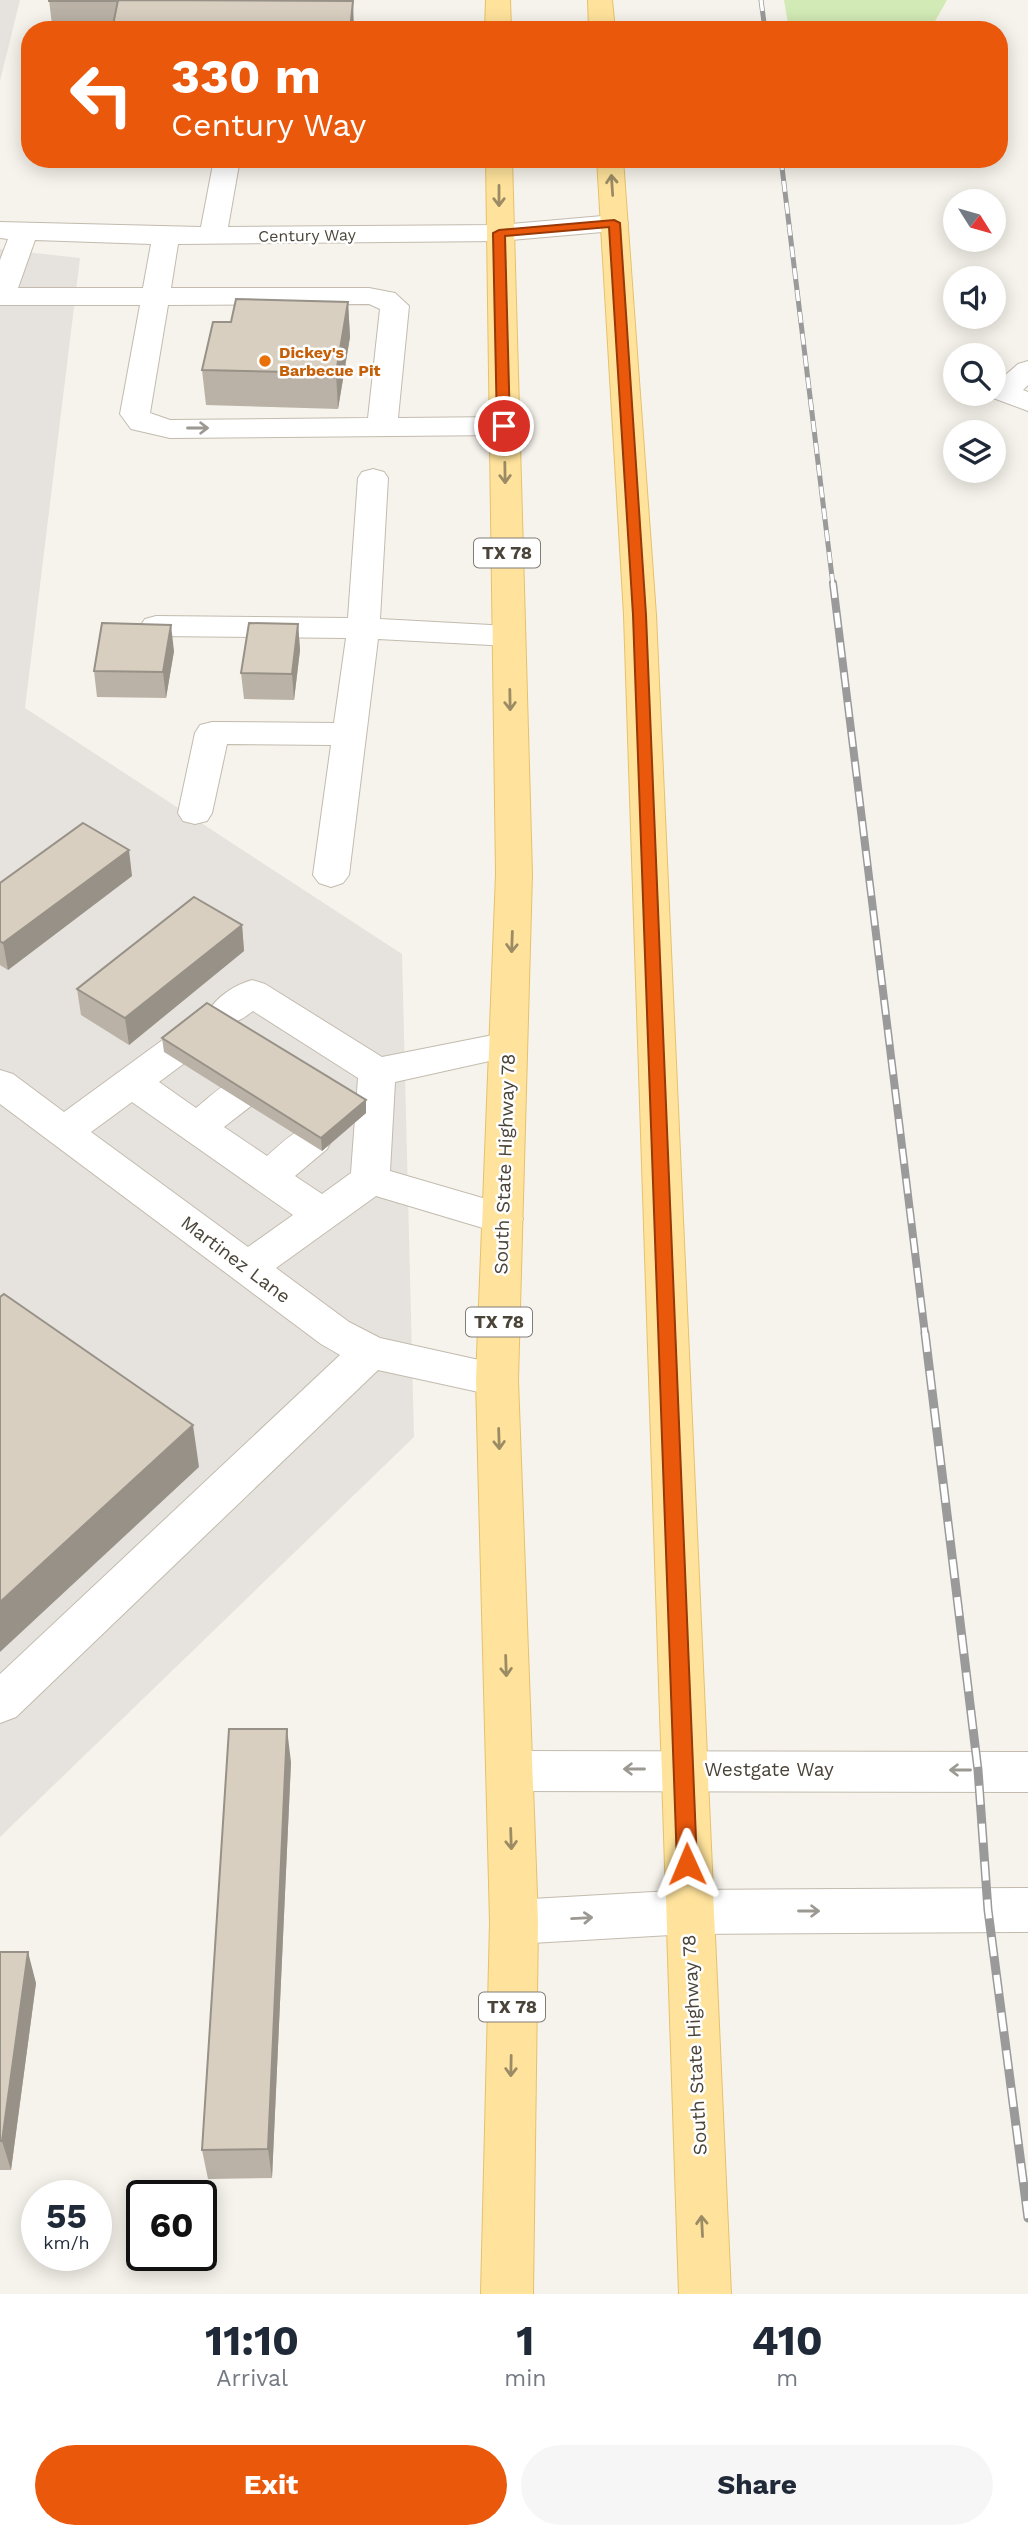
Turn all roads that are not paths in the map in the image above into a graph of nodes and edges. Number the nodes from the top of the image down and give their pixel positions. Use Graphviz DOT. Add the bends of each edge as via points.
graph roads {
  1 [pos="498,0"];
  2 [pos="600,0"];
  3 [pos="498,21"];
  4 [pos="601,21"];
  5 [pos="225,168"];
  6 [pos="499,168"];
  7 [pos="611,168"];
  8 [pos="614,223"];
  9 [pos="12,231"];
  10 [pos="499,233"];
  11 [pos="166,236"];
  12 [pos="213,236"];
  13 [pos="154,296"];
  14 [pos="0,298"];
  15 [pos="1028,369"];
  16 [pos="1028,402"];
  17 [pos="504,426"];
  18 [pos="382,427"];
  19 [pos="373,478"];
  20 [pos="156,626"];
  21 [pos="363,628"];
  22 [pos="509,636"];
  23 [pos="349,734"];
  24 [pos="195,813"];
  25 [pos="331,875"];
  26 [pos="226,1012"];
  27 [pos="508,1045"];
  28 [pos="177,1049"];
  29 [pos="132,1083"];
  30 [pos="0,1084"];
  31 [pos="247,1088"];
  32 [pos="370,1088"];
  33 [pos="197,1127"];
  34 [pos="64,1132"];
  35 [pos="313,1139"];
  36 [pos="268,1177"];
  37 [pos="370,1180"];
  38 [pos="321,1214"];
  39 [pos="503,1219"];
  40 [pos="247,1268"];
  41 [pos="370,1352"];
  42 [pos="497,1380"];
  43 [pos="0,1703"];
  44 [pos="685,1769"];
  45 [pos="509,1770"];
  46 [pos="1028,1772"];
  47 [pos="1028,1910"];
  48 [pos="688,1912"];
  49 [pos="514,1922"];
  50 [pos="507,2294"];
  51 [pos="705,2294"];
  1 -- 3 [label="main road"];
  2 -- 4 [label="main road"];
  5 -- 12 [label="street"];
  6 -- 10 [label="main road, South State Highway 78 / TX 78, one-way"];
  8 -- 7 [label="main road, South State Highway 78, one-way"];
  8 -- 10 [label="street, Century Way"];
  8 -- 44 [label="main road, South State Highway 78" via="640,615"];
  9 -- 11 [label="street, Century Way"];
  9 -- 14 [label="street"];
  10 -- 12 [label="street, Century Way"];
  10 -- 17 [label="main road, South State Highway 78 / TX 78"];
  11 -- 12 [label="street, Century Way"];
  11 -- 13 [label="street"];
  13 -- 14 [label="street"];
  13 -- 18 [label="street" via="385,299 395,306"];
  13 -- 18 [label="street, one-way" via="135,414 142,423 170,429"];
  15 -- 16 [label="street" via="1003,392"];
  17 -- 18 [label="street"];
  17 -- 22 [label="main road, South State Highway 78 / TX 78, one-way"];
  19 -- 21 [label="street"];
  20 -- 21 [label="street"];
  21 -- 22 [label="street"];
  21 -- 23 [label="street"];
  22 -- 27 [label="main road, South State Highway 78 / TX 78, one-way" via="514,874"];
  23 -- 24 [label="street" via="212,733"];
  23 -- 25 [label="street"];
  26 -- 32 [label="street" via="252,993 302,1045"];
  27 -- 32 [label="street"];
  27 -- 39 [label="main road, South State Highway 78 / TX 78"];
  28 -- 29 [label="street"];
  29 -- 33 [label="street"];
  29 -- 34 [label="street"];
  30 -- 34 [label="street, Martinez Lane"];
  31 -- 33 [label="street"];
  32 -- 37 [label="street"];
  33 -- 36 [label="street"];
  34 -- 40 [label="street, Martinez Lane"];
  35 -- 36 [label="street"];
  36 -- 38 [label="street"];
  37 -- 38 [label="street"];
  37 -- 39 [label="street"];
  38 -- 40 [label="street"];
  39 -- 42 [label="main road, South State Highway 78 / TX 78"];
  40 -- 41 [label="street, Martinez Lane" via="335,1334"];
  41 -- 42 [label="street, Martinez Lane"];
  41 -- 43 [label="street"];
  42 -- 45 [label="main road, South State Highway 78 / TX 78, one-way"];
  44 -- 45 [label="street, Westgate Way, one-way"];
  46 -- 44 [label="street, Westgate Way, one-way"];
  44 -- 48 [label="main road, South State Highway 78"];
  45 -- 49 [label="main road, South State Highway 78 / TX 78, one-way"];
  48 -- 47 [label="street, one-way"];
  49 -- 48 [label="street, one-way"];
  51 -- 48 [label="main road, South State Highway 78, one-way"];
  49 -- 50 [label="main road, South State Highway 78 / TX 78, one-way"];
}
